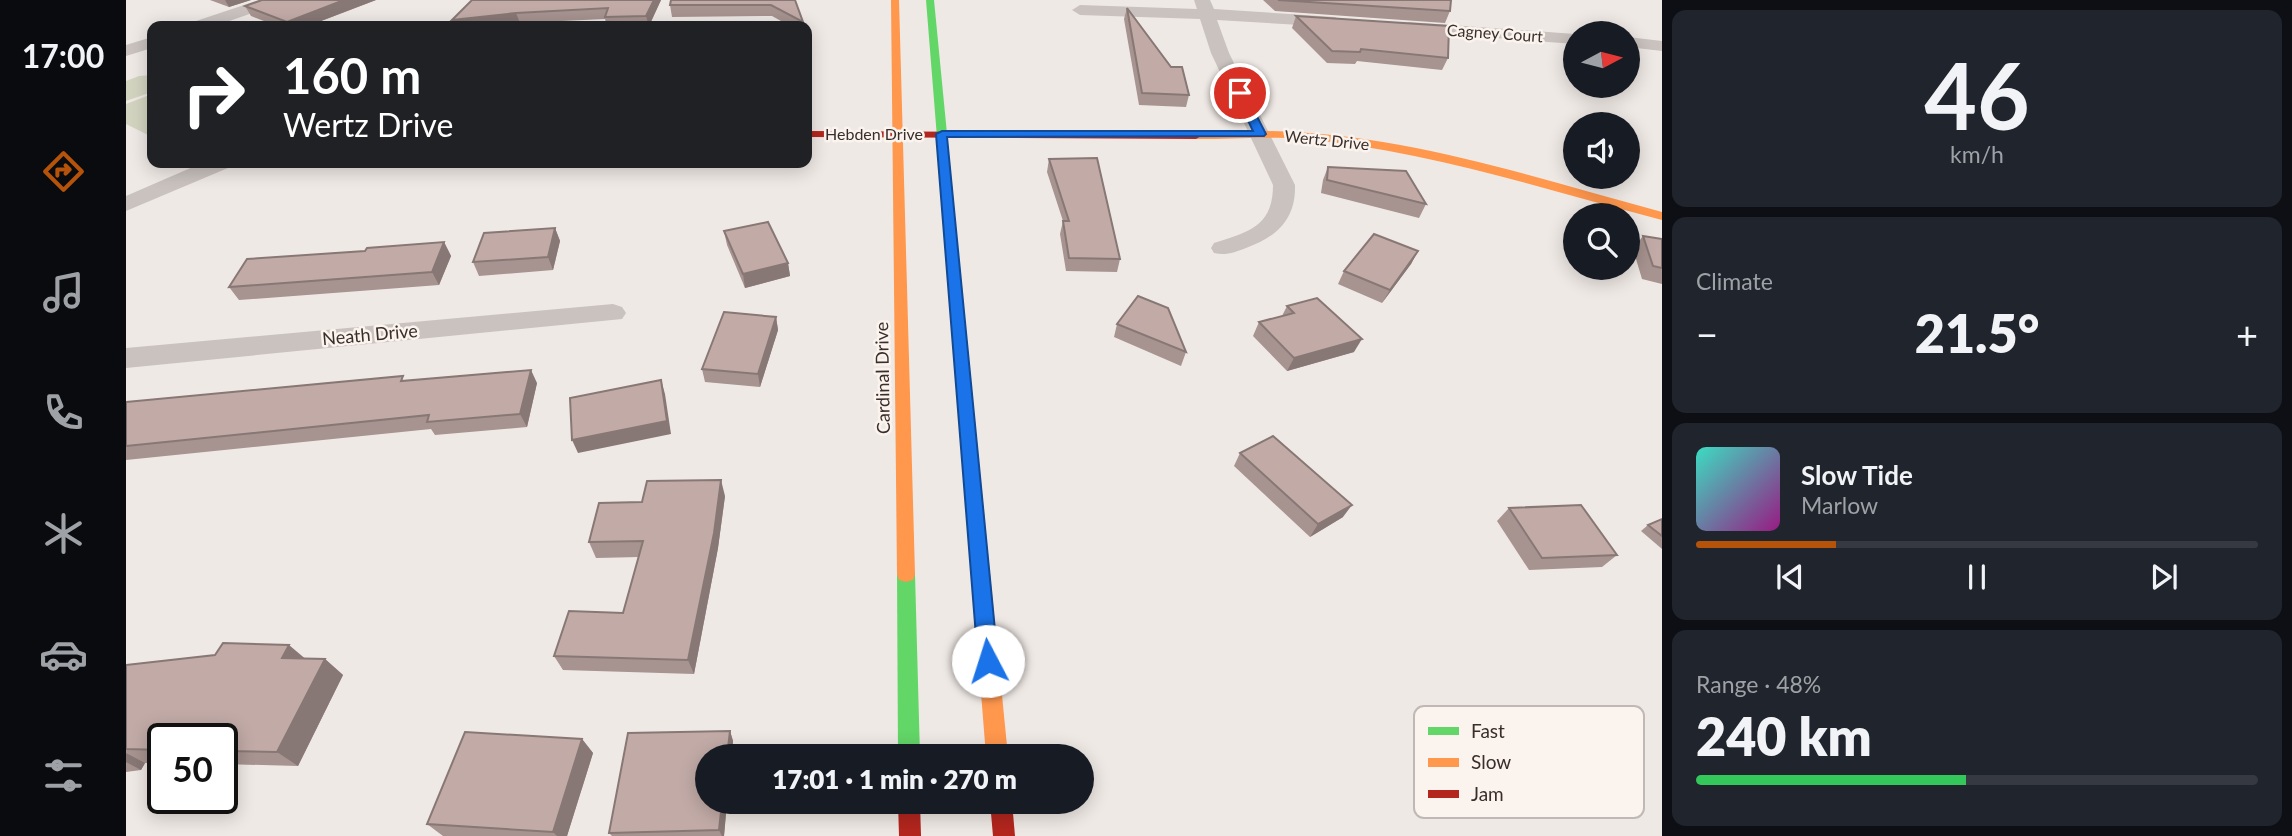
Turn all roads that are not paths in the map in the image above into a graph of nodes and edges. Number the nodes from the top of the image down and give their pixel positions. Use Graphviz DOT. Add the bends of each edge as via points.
graph roads {
  1 [pos="275,0"];
  2 [pos="895,0"];
  3 [pos="930,0"];
  4 [pos="1204,7"];
  5 [pos="1080,10"];
  6 [pos="214,21"];
  7 [pos="1355,23"];
  8 [pos="1396,26"];
  9 [pos="1563,38"];
  10 [pos="1640,44"];
  11 [pos="147,45"];
  12 [pos="1662,46"];
  13 [pos="126,51"];
  14 [pos="812,134"];
  15 [pos="898,134"];
  16 [pos="942,134"];
  17 [pos="1260,134"];
  18 [pos="209,168"];
  19 [pos="126,204"];
  20 [pos="1662,216"];
  21 [pos="1223,248"];
  22 [pos="613,313"];
  23 [pos="126,358"];
  24 [pos="909,744"];
  25 [pos="996,744"];
  26 [pos="909,814"];
  27 [pos="1002,814"];
  28 [pos="910,836"];
  29 [pos="1004,836"];
  1 -- 6 [label="street"];
  2 -- 15 [label="main road, Cardinal Drive"];
  3 -- 16 [label="main road"];
  4 -- 5 [label="street"];
  4 -- 7 [label="street"];
  4 -- 17 [label="street" via="1220,52"];
  8 -- 9 [label="street, Cagney Court"];
  10 -- 12 [label="street"];
  11 -- 13 [label="street"];
  14 -- 15 [label="main road, Hebden Drive"];
  15 -- 16 [label="main road, Hebden Drive"];
  15 -- 24 [label="main road, Cardinal Drive"];
  16 -- 17 [label="main road, Wertz Drive"];
  16 -- 25 [label="main road"];
  17 -- 20 [label="main road, Wertz Drive" via="1422,153"];
  17 -- 21 [label="street" via="1284,185 1286,200 1281,215 1269,228"];
  18 -- 19 [label="street"];
  22 -- 23 [label="street, Neath Drive"];
  26 -- 28 [label="main road"];
  27 -- 29 [label="main road"];
}
